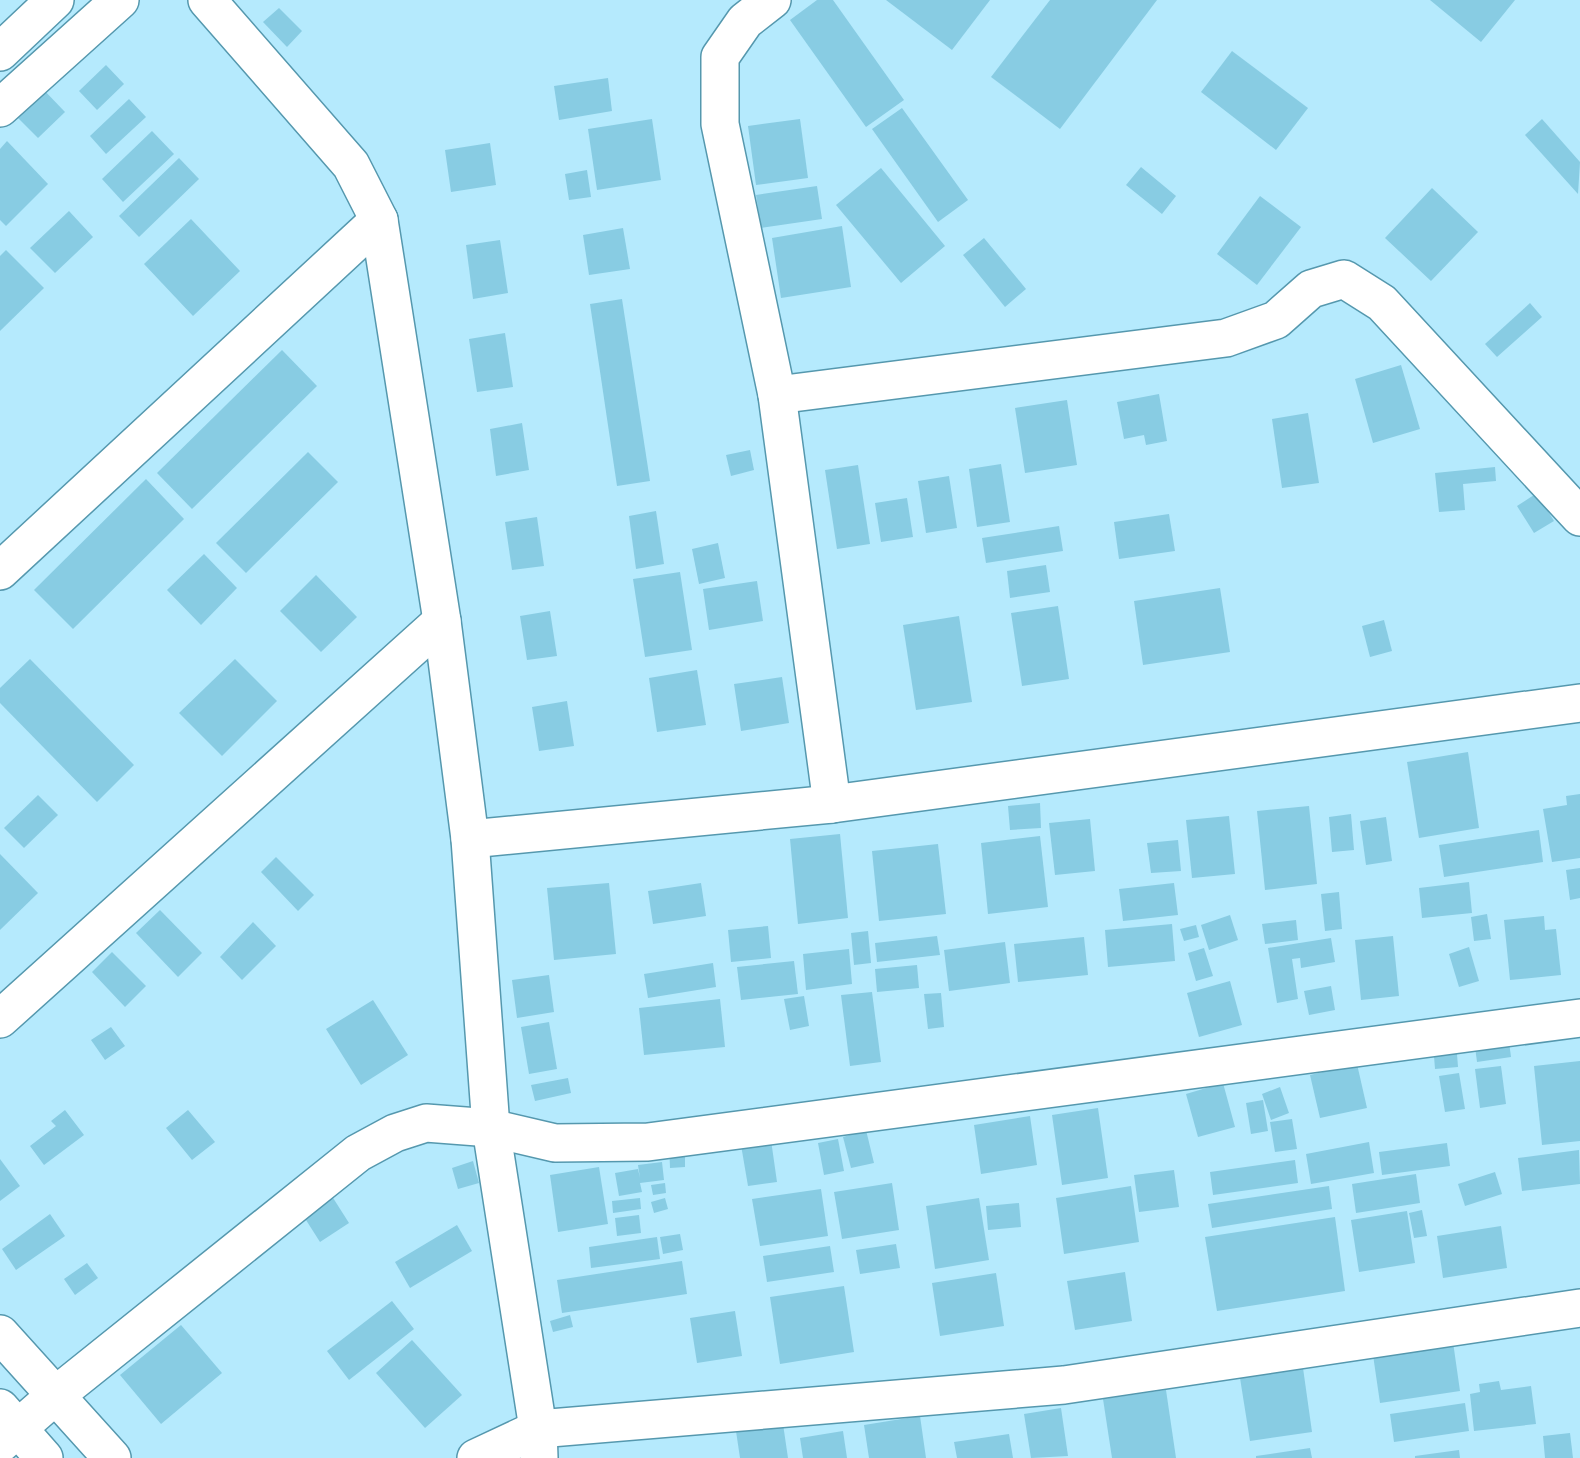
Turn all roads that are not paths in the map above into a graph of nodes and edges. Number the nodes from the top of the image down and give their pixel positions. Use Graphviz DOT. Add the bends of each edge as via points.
graph roads {
  1 [pos="55,0"];
  2 [pos="120,0"];
  3 [pos="207,0"];
  4 [pos="772,0"];
  5 [pos="0,52"];
  6 [pos="0,108"];
  7 [pos="379,220"];
  8 [pos="777,395"];
  9 [pos="1580,517"];
  10 [pos="0,571"];
  11 [pos="442,621"];
  12 [pos="1580,703"];
  13 [pos="832,804"];
  14 [pos="470,839"];
  15 [pos="1580,1018"];
  16 [pos="0,1019"];
  17 [pos="491,1128"];
  18 [pos="1580,1308"];
  19 [pos="0,1334"];
  20 [pos="56,1395"];
  21 [pos="6,1427"];
  22 [pos="539,1443"];
  23 [pos="44,1458"];
  24 [pos="112,1458"];
  25 [pos="476,1458"];
  1 -- 5 [label="street"];
  2 -- 6 [label="street"];
  3 -- 7 [label="street" via="351,165"];
  4 -- 8 [label="street" via="746,21 720,57 720,124"];
  7 -- 10 [label="street"];
  7 -- 11 [label="street"];
  8 -- 9 [label="street" via="1226,338 1276,320 1311,289 1344,279 1382,303"];
  8 -- 13 [label="street"];
  11 -- 14 [label="street"];
  11 -- 16 [label="street"];
  12 -- 13 [label="street"];
  13 -- 14 [label="street"];
  14 -- 17 [label="street"];
  15 -- 17 [label="street" via="648,1142 555,1143"];
  17 -- 20 [label="street" via="426,1123 358,1153"];
  17 -- 22 [label="street"];
  18 -- 22 [label="street" via="1064,1385"];
  19 -- 20 [label="street"];
  20 -- 21 [label="street"];
  20 -- 24 [label="street"];
  21 -- 23 [label="street"];
  22 -- 25 [label="street"];
}
